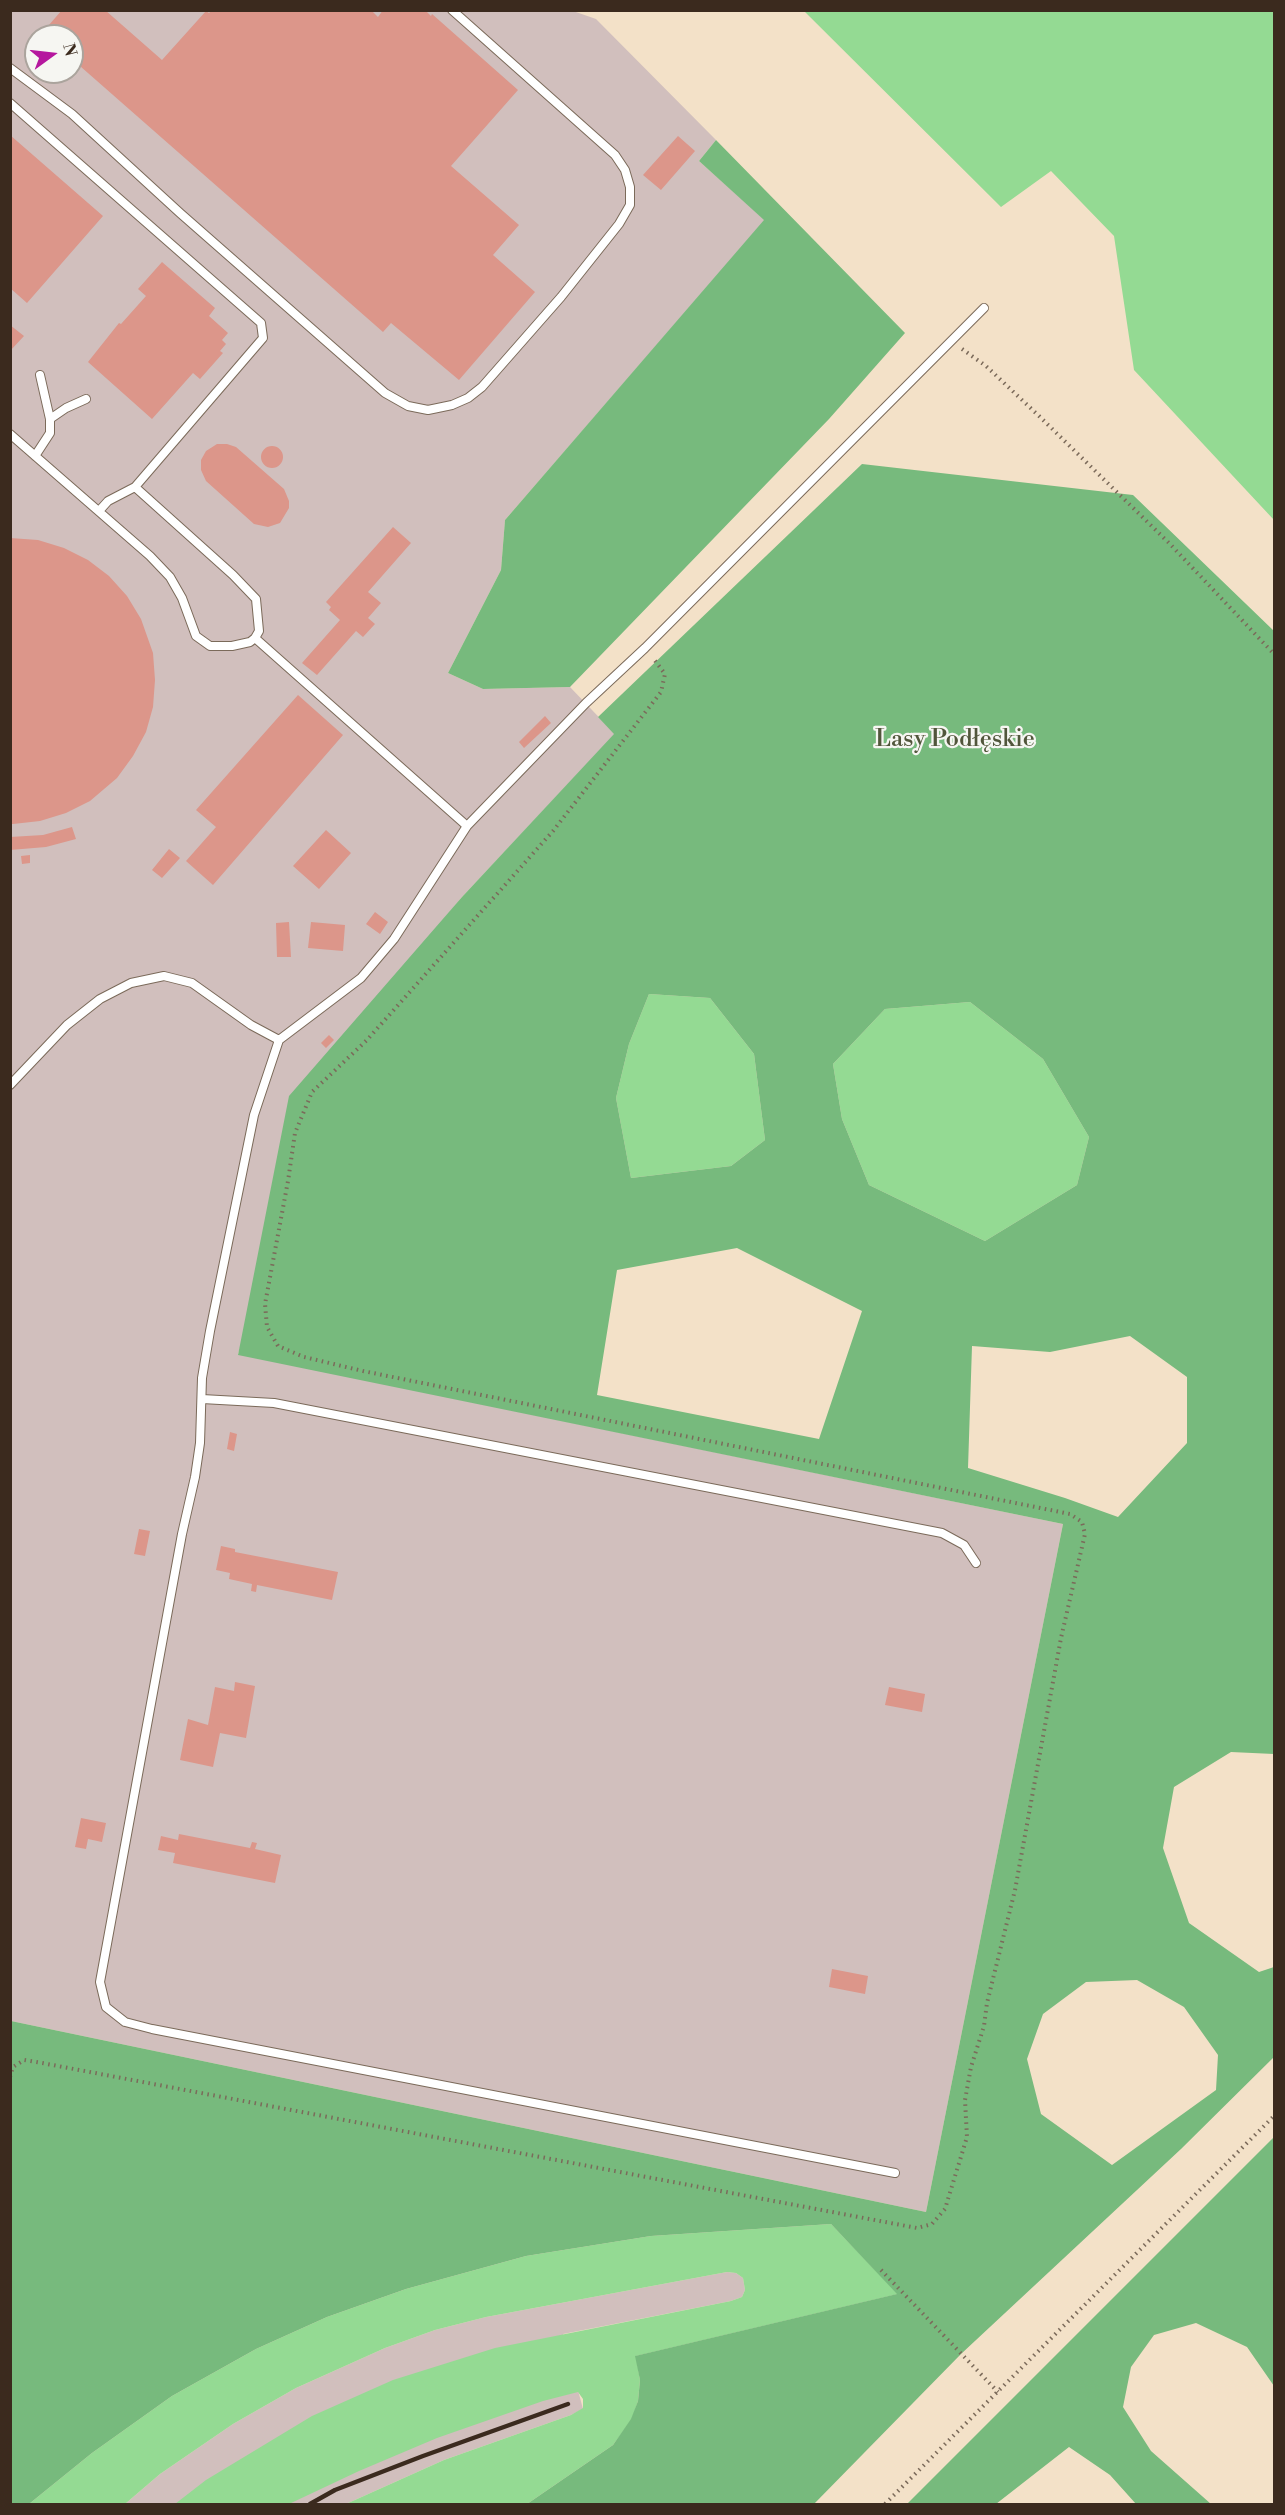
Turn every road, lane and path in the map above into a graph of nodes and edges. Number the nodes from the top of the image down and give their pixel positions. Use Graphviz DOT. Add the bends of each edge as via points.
graph roads {
  1 [pos="452,10"];
  2 [pos="10,68"];
  3 [pos="10,103"];
  4 [pos="984,308"];
  5 [pos="951,341"];
  6 [pos="40,375"];
  7 [pos="86,399"];
  8 [pos="50,419"];
  9 [pos="10,434"];
  10 [pos="35,456"];
  11 [pos="135,487"];
  12 [pos="99,511"];
  13 [pos="255,638"];
  14 [pos="645,648"];
  15 [pos="1275,654"];
  16 [pos="467,826"];
  17 [pos="279,1040"];
  18 [pos="10,1085"];
  19 [pos="202,1399"];
  20 [pos="976,1563"];
  21 [pos="10,2078"];
  22 [pos="1275,2116"];
  23 [pos="895,2173"];
  24 [pos="881,2270"];
  25 [pos="998,2392"];
  26 [pos="885,2505"];
  1 -- 2 [label="lane" via="615,156 625,170 630,205 561,297 482,387 452,405 428,410 408,406 384,393 72,114"];
  3 -- 11 [label="lane" via="261,323 263,338"];
  4 -- 5 [label="lane"];
  5 -- 14 [label="lane"];
  5 -- 15 [label="path" via="986,366 1039,416"];
  6 -- 8 [label="lane"];
  7 -- 8 [label="lane"];
  8 -- 10 [label="lane" via="50,433"];
  9 -- 10 [label="lane"];
  10 -- 12 [label="lane"];
  11 -- 12 [label="lane" via="118,494"];
  11 -- 13 [label="lane" via="247,587 259,617"];
  12 -- 13 [label="lane" via="170,577 196,636 210,646 232,646"];
  13 -- 16 [label="lane"];
  14 -- 16 [label="lane"];
  14 -- 21 [label="path" via="665,675 661,692 553,831 367,1040 312,1092 295,1133 265,1304 267,1328 278,1346 323,1361 1070,1514 1082,1522 1084,1534 1015,1890 971,2067 965,2100 968,2137 945,2209 932,2224 917,2228 24,2060 13,2067"];
  16 -- 17 [label="lane" via="393,939 361,978"];
  17 -- 18 [label="lane" via="192,983 164,976 131,982 100,999 67,1025"];
  17 -- 19 [label="lane" via="254,1115 210,1331"];
  19 -- 20 [label="lane" via="274,1402 942,1533 963,1545"];
  19 -- 23 [label="lane" via="195,1477 100,1982 106,2007 124,2022 152,2029"];
  22 -- 25 [label="path"];
  24 -- 25 [label="path"];
  25 -- 26 [label="path"];
}
